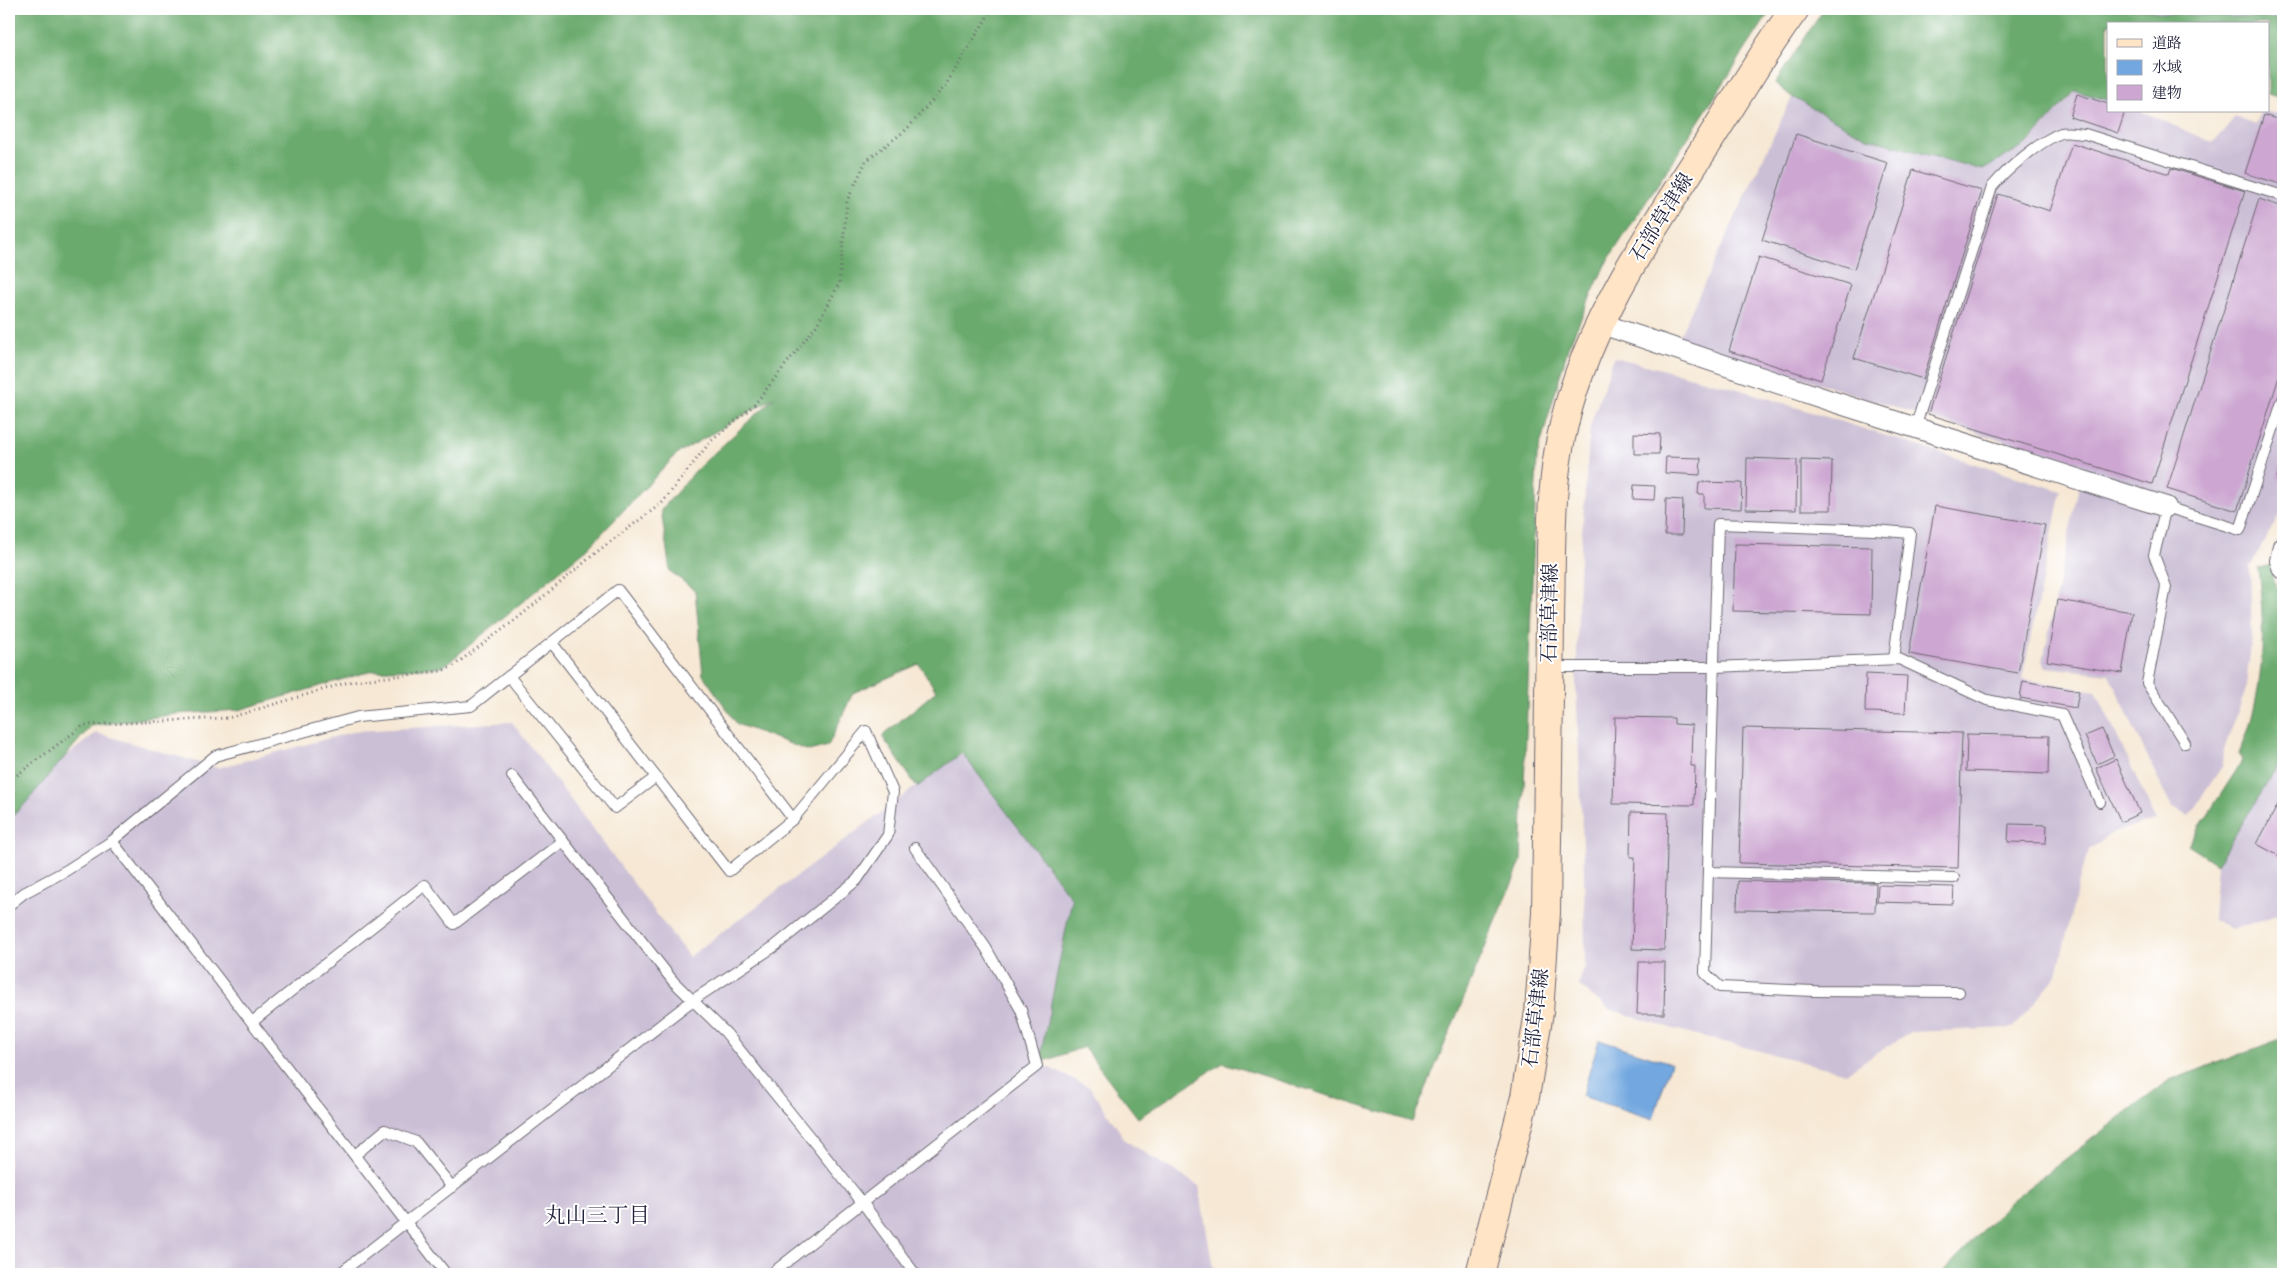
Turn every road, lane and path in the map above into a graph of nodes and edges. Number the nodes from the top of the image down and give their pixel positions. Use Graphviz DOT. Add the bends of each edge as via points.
graph roads {
  1 [pos="992,9"];
  2 [pos="1795,9"];
  3 [pos="2283,196"];
  4 [pos="1598,323"];
  5 [pos="2283,399"];
  6 [pos="1915,428"];
  7 [pos="2166,508"];
  8 [pos="2283,546"];
  9 [pos="2283,569"];
  10 [pos="552,643"];
  11 [pos="1894,659"];
  12 [pos="1548,667"];
  13 [pos="1714,667"];
  14 [pos="509,676"];
  15 [pos="2185,743"];
  16 [pos="512,776"];
  17 [pos="656,777"];
  18 [pos="9,781"];
  19 [pos="2100,802"];
  20 [pos="793,819"];
  21 [pos="563,841"];
  22 [pos="112,842"];
  23 [pos="914,848"];
  24 [pos="1708,872"];
  25 [pos="1954,878"];
  26 [pos="9,905"];
  27 [pos="1959,992"];
  28 [pos="692,1000"];
  29 [pos="252,1022"];
  30 [pos="355,1155"];
  31 [pos="452,1188"];
  32 [pos="862,1202"];
  33 [pos="408,1222"];
  34 [pos="339,1274"];
  35 [pos="446,1274"];
  36 [pos="771,1274"];
  37 [pos="915,1274"];
  38 [pos="1480,1274"];
  1 -- 18 [label="path" via="946,86 906,128 866,161 847,201 839,284 816,326 754,405 710,442 662,503 519,617 452,667 441,671 352,681 228,718 84,725"];
  2 -- 4 [label="main road, 石部草津線" via="1655,225"];
  3 -- 6 [label="lane" via="2085,134 2063,132 2044,143 2005,171 1992,187"];
  4 -- 6 [label="street"];
  4 -- 12 [label="main road, 石部草津線" via="1561,437 1553,491"];
  5 -- 7 [label="lane" via="2240,530"];
  6 -- 7 [label="street"];
  7 -- 15 [label="lane" via="2154,555 2166,587 2147,683"];
  8 -- 9 [label="street" via="2280,561"];
  10 -- 14 [label="lane"];
  10 -- 17 [label="lane"];
  10 -- 20 [label="lane" via="618,590"];
  11 -- 13 [label="lane"];
  11 -- 13 [label="lane" via="1910,534 1718,524"];
  11 -- 19 [label="lane" via="1987,700 2062,714"];
  12 -- 13 [label="lane"];
  12 -- 38 [label="main road, 石部草津線" via="1546,913 1539,1012 1525,1097"];
  13 -- 24 [label="lane"];
  14 -- 17 [label="lane" via="615,808"];
  14 -- 22 [label="lane" via="472,706 358,717 215,756"];
  16 -- 21 [label="lane"];
  17 -- 20 [label="lane" via="729,871"];
  20 -- 28 [label="lane" via="866,732 893,792 888,835 857,880 775,946"];
  21 -- 28 [label="lane" via="673,981"];
  21 -- 29 [label="lane" via="454,924 425,885"];
  22 -- 26 [label="lane"];
  22 -- 29 [label="lane"];
  23 -- 32 [label="lane" via="986,948 1021,1010 1037,1066"];
  24 -- 25 [label="lane"];
  24 -- 27 [label="lane" via="1705,973 1720,987"];
  28 -- 31 [label="lane"];
  28 -- 32 [label="lane" via="726,1033"];
  29 -- 30 [label="lane"];
  30 -- 31 [label="lane" via="385,1130 416,1142"];
  30 -- 33 [label="lane"];
  31 -- 33 [label="lane"];
  32 -- 36 [label="lane"];
  32 -- 37 [label="lane"];
  33 -- 34 [label="lane"];
  33 -- 35 [label="lane"];
}
